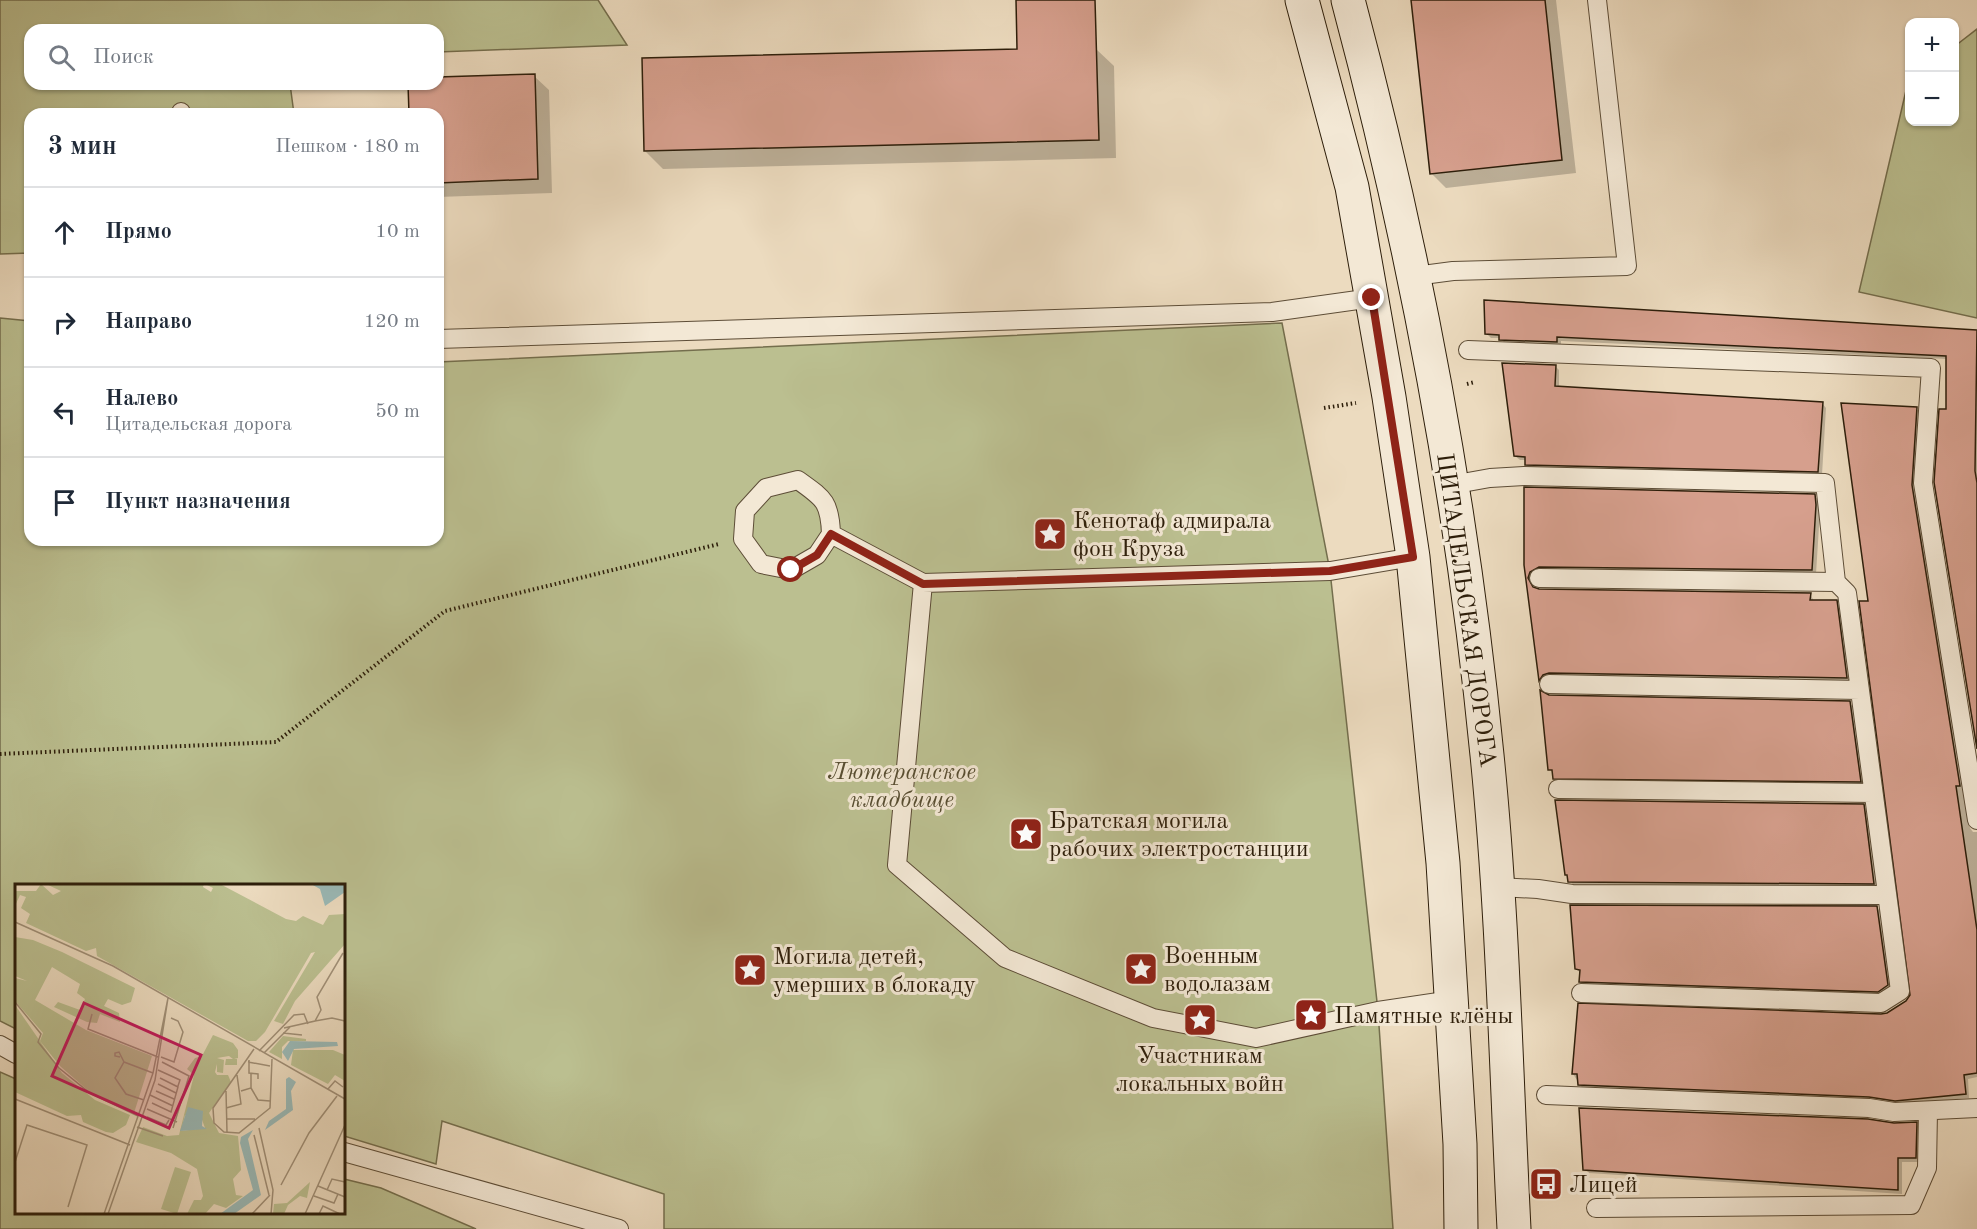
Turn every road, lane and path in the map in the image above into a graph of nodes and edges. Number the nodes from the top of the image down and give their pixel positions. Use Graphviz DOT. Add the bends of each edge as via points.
graph roads {
  1 [pos="1302,0"];
  2 [pos="1348,0"];
  3 [pos="1597,0"];
  4 [pos="1415,276"];
  5 [pos="1372,298"];
  6 [pos="444,339"];
  7 [pos="1468,350"];
  8 [pos="1451,485"];
  9 [pos="831,534"];
  10 [pos="743,538"];
  11 [pos="1413,557"];
  12 [pos="1539,578"];
  13 [pos="1836,582"];
  14 [pos="923,584"];
  15 [pos="1549,684"];
  16 [pos="1860,690"];
  17 [pos="0,754"];
  18 [pos="1558,789"];
  19 [pos="1874,793"];
  20 [pos="1977,820"];
  21 [pos="1498,887"];
  22 [pos="1887,895"];
  23 [pos="1581,993"];
  24 [pos="1452,1000"];
  25 [pos="0,1045"];
  26 [pos="15,1053"];
  27 [pos="1546,1095"];
  28 [pos="1977,1108"];
  29 [pos="1928,1111"];
  30 [pos="345,1152"];
  31 [pos="1596,1208"];
  32 [pos="619,1229"];
  33 [pos="1461,1229"];
  34 [pos="1514,1229"];
  1 -- 5 [label="street, ЦИТАДЕЛЬСКАЯ ДОРОГА" via="1352,188"];
  2 -- 4 [label="street, ЦИТАДЕЛЬСКАЯ ДОРОГА"];
  3 -- 4 [label="lane" via="1627,266 1453,271"];
  4 -- 8 [label="street, ЦИТАДЕЛЬСКАЯ ДОРОГА"];
  5 -- 6 [label="lane" via="1272,312"];
  5 -- 11 [label="street, ЦИТАДЕЛЬСКАЯ ДОРОГА"];
  7 -- 20 [label="lane" via="1931,368 1923,483"];
  8 -- 13 [label="lane" via="1524,476 1825,483"];
  8 -- 21 [label="street, ЦИТАДЕЛЬСКАЯ ДОРОГА" via="1475,641"];
  9 -- 10 [label="lane" via="817,555 791,570 761,564"];
  9 -- 10 [label="lane" via="830,515 822,496 798,480 766,488 745,511"];
  9 -- 14 [label="lane"];
  10 -- 17 [label="path" via="445,611 276,742"];
  11 -- 14 [label="lane" via="1330,571"];
  11 -- 24 [label="street, ЦИТАДЕЛЬСКАЯ ДОРОГА" via="1443,863"];
  12 -- 13 [label="lane"];
  13 -- 16 [label="lane" via="1847,593"];
  14 -- 24 [label="lane" via="897,865 1005,958 1153,1018 1256,1038 1378,1011"];
  15 -- 16 [label="lane"];
  16 -- 19 [label="lane"];
  18 -- 19 [label="lane"];
  19 -- 22 [label="lane"];
  21 -- 22 [label="lane" via="1572,894"];
  21 -- 34 [label="street, ЦИТАДЕЛЬСКАЯ ДОРОГА"];
  22 -- 23 [label="lane" via="1900,991 1881,1003"];
  24 -- 33 [label="street, ЦИТАДЕЛЬСКАЯ ДОРОГА"];
  25 -- 26 [label="lane"];
  27 -- 29 [label="lane"];
  28 -- 29 [label="lane"];
  29 -- 31 [label="lane" via="1927,1168 1911,1204"];
  30 -- 32 [label="lane"];
}
